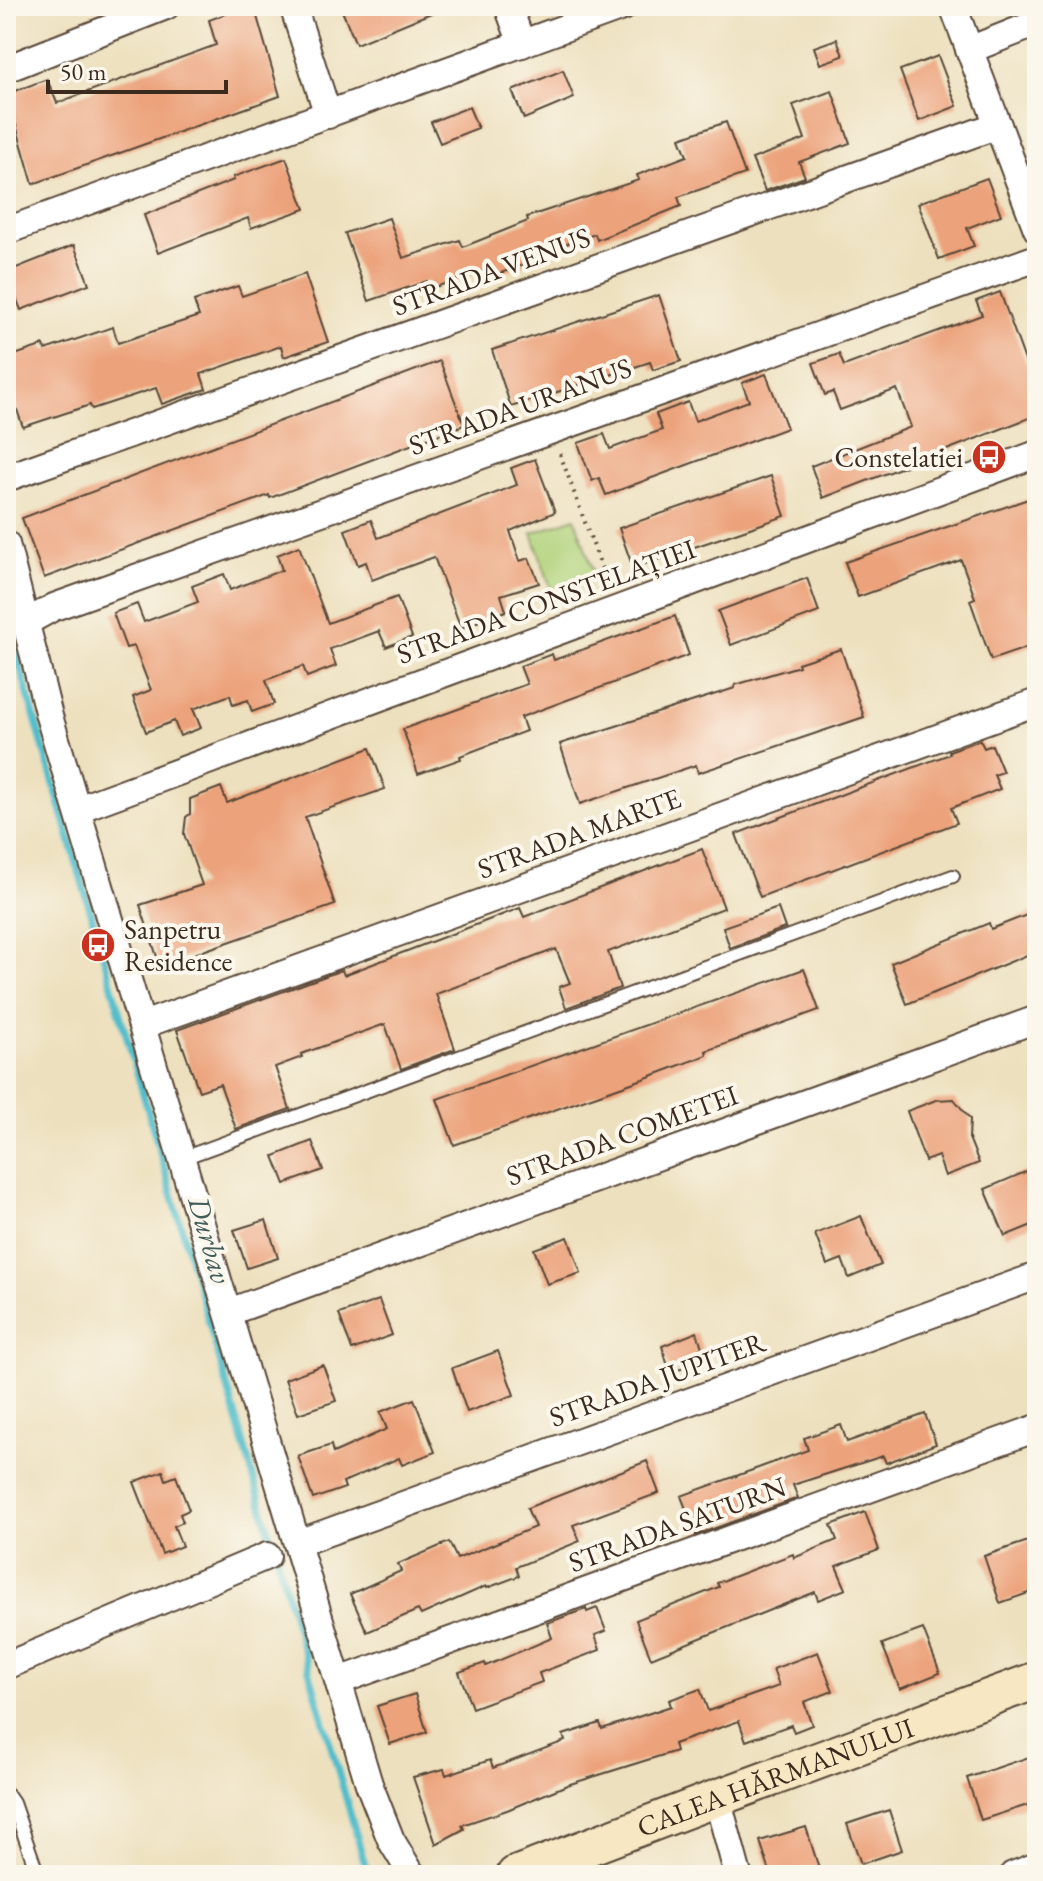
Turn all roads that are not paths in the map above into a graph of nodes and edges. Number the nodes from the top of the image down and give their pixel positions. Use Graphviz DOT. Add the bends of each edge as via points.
graph roads {
  1 [pos="166,6"];
  2 [pos="293,6"];
  3 [pos="508,6"];
  4 [pos="625,6"];
  5 [pos="953,6"];
  6 [pos="1037,23"];
  7 [pos="522,44"];
  8 [pos="969,50"];
  9 [pos="6,69"];
  10 [pos="328,115"];
  11 [pos="998,125"];
  12 [pos="1037,229"];
  13 [pos="6,231"];
  14 [pos="1037,258"];
  15 [pos="1037,454"];
  16 [pos="6,478"];
  17 [pos="6,544"];
  18 [pos="27,622"];
  19 [pos="1037,702"];
  20 [pos="78,809"];
  21 [pos="953,876"];
  22 [pos="1037,1019"];
  23 [pos="143,1025"];
  24 [pos="183,1158"];
  25 [pos="1037,1276"];
  26 [pos="229,1312"];
  27 [pos="1037,1428"];
  28 [pos="298,1543"];
  29 [pos="267,1556"];
  30 [pos="6,1666"];
  31 [pos="1037,1680"];
  32 [pos="339,1681"];
  33 [pos="6,1793"];
  34 [pos="717,1798"];
  35 [pos="1037,1866"];
  36 [pos="38,1875"];
  37 [pos="412,1875"];
  38 [pos="515,1875"];
  39 [pos="738,1875"];
  40 [pos="1013,1875"];
  1 -- 9 [label="street"];
  2 -- 10 [label="street"];
  3 -- 7 [label="street"];
  4 -- 7 [label="street"];
  5 -- 8 [label="street"];
  6 -- 8 [label="street"];
  7 -- 10 [label="street"];
  8 -- 11 [label="street"];
  10 -- 13 [label="street"];
  11 -- 12 [label="street"];
  11 -- 16 [label="street, STRADA VENUS"];
  14 -- 18 [label="street, STRADA URANUS" via="54,607"];
  15 -- 20 [label="street, STRADA CONSTELAȚIEI"];
  17 -- 18 [label="street"];
  18 -- 20 [label="street"];
  19 -- 23 [label="street, STRADA MARTE"];
  20 -- 23 [label="street"];
  21 -- 24 [label="lane"];
  22 -- 26 [label="street, STRADA COMETEI"];
  23 -- 24 [label="street"];
  24 -- 26 [label="street"];
  25 -- 28 [label="street, STRADA JUPITER"];
  26 -- 28 [label="street"];
  27 -- 32 [label="street, STRADA SATURN"];
  28 -- 32 [label="street"];
  29 -- 30 [label="street"];
  31 -- 34 [label="street, CALEA HĂRMANULUI"];
  32 -- 37 [label="street" via="369,1784 391,1840"];
  33 -- 36 [label="lane"];
  34 -- 38 [label="street, CALEA HĂRMANULUI"];
  34 -- 39 [label="street"];
  35 -- 40 [label="street"];
}
